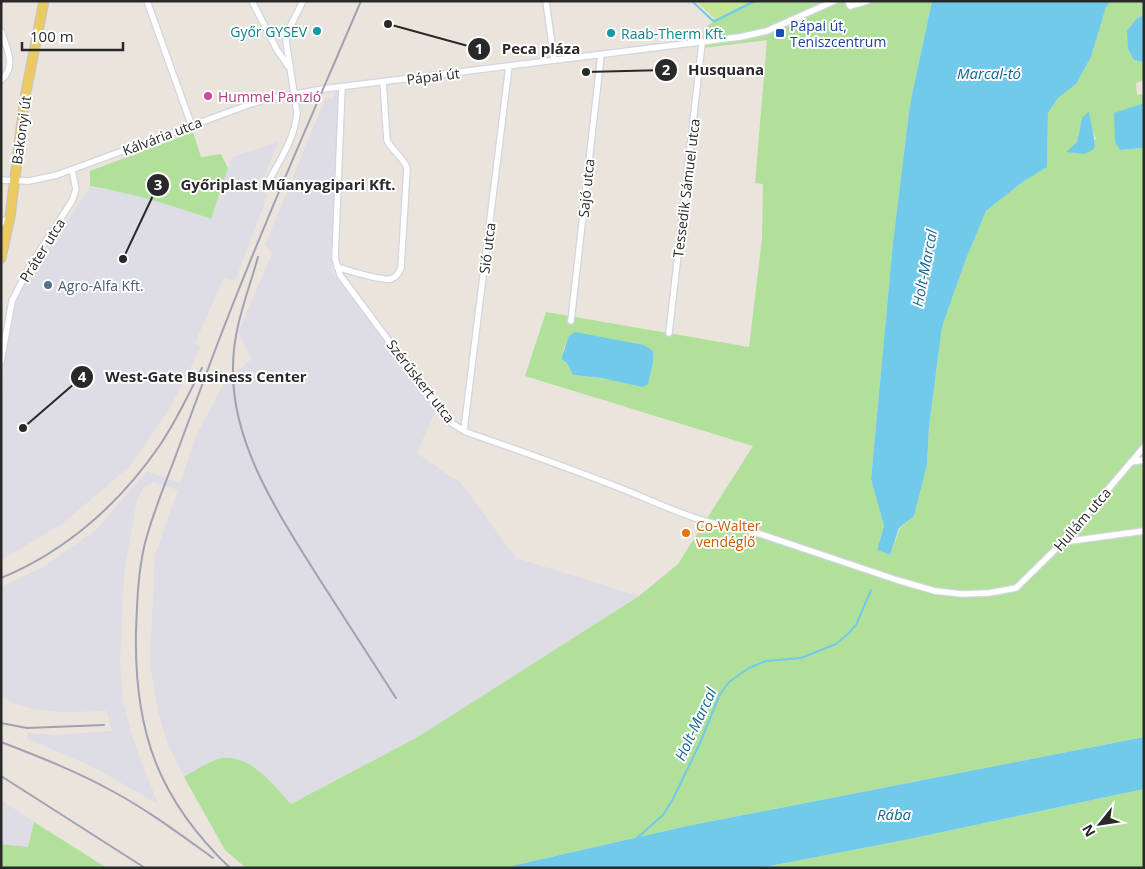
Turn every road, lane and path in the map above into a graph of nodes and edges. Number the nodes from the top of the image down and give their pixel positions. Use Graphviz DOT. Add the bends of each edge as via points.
graph roads {
  1 [pos="44,1"];
  2 [pos="146,1"];
  3 [pos="252,1"];
  4 [pos="302,1"];
  5 [pos="546,1"];
  6 [pos="834,1"];
  7 [pos="848,1"];
  8 [pos="867,1"];
  9 [pos="1,31"];
  10 [pos="702,43"];
  11 [pos="601,55"];
  12 [pos="554,60"];
  13 [pos="508,66"];
  14 [pos="290,68"];
  15 [pos="1,80"];
  16 [pos="383,83"];
  17 [pos="342,88"];
  18 [pos="323,89"];
  19 [pos="293,94"];
  20 [pos="191,124"];
  21 [pos="72,170"];
  22 [pos="1,180"];
  23 [pos="15,181"];
  24 [pos="266,186"];
  25 [pos="10,217"];
  26 [pos="1,223"];
  27 [pos="2,256"];
  28 [pos="337,267"];
  29 [pos="572,321"];
  30 [pos="669,333"];
  31 [pos="1,362"];
  32 [pos="464,430"];
  33 [pos="1144,447"];
  34 [pos="1144,460"];
  35 [pos="1131,462"];
  36 [pos="1144,531"];
  37 [pos="1063,542"];
  38 [pos="1016,588"];
  1 -- 23 [label="main road, Bakonyi út" via="25,97"];
  2 -- 20 [label="street"];
  3 -- 14 [label="street"];
  4 -- 14 [label="street" via="286,41"];
  5 -- 12 [label="street"];
  6 -- 10 [label="street, Pápai út" via="766,31"];
  7 -- 8 [label="street" via="850,6"];
  9 -- 15 [label="street" via="11,64 8,75"];
  10 -- 11 [label="street, Pápai út"];
  10 -- 30 [label="street, Tessedik Sámuel utca"];
  11 -- 12 [label="street, Pápai út"];
  11 -- 29 [label="street, Sajó utca"];
  12 -- 13 [label="street, Pápai út"];
  13 -- 16 [label="street, Pápai út"];
  13 -- 32 [label="street, Sió utca"];
  14 -- 19 [label="street"];
  16 -- 17 [label="street, Pápai út"];
  16 -- 28 [label="street" via="387,140 408,168 401,268 398,275 382,279"];
  17 -- 18 [label="street, Pápai út"];
  17 -- 28 [label="street, Szérűskert utca"];
  18 -- 19 [label="street, Kálvária utca"];
  19 -- 20 [label="street, Kálvária utca" via="267,99"];
  19 -- 24 [label="street" via="296,124"];
  20 -- 21 [label="street, Kálvária utca"];
  21 -- 23 [label="street, Kálvária utca" via="42,179"];
  21 -- 31 [label="street, Práter utca" via="76,189 72,201 30,266 12,301"];
  22 -- 23 [label="street, Kálvária utca"];
  23 -- 25 [label="main road, Bakonyi út"];
  25 -- 26 [label="street"];
  25 -- 27 [label="main road, Bakonyi út"];
  28 -- 32 [label="street, Szérűskert utca" via="443,414"];
  32 -- 38 [label="street, Szérűskert utca" via="695,517 742,528 935,591 989,593"];
  33 -- 35 [label="street, Hullám utca"];
  34 -- 35 [label="street"];
  35 -- 37 [label="street, Hullám utca"];
  36 -- 37 [label="street"];
  37 -- 38 [label="street, Hullám utca"];
}
